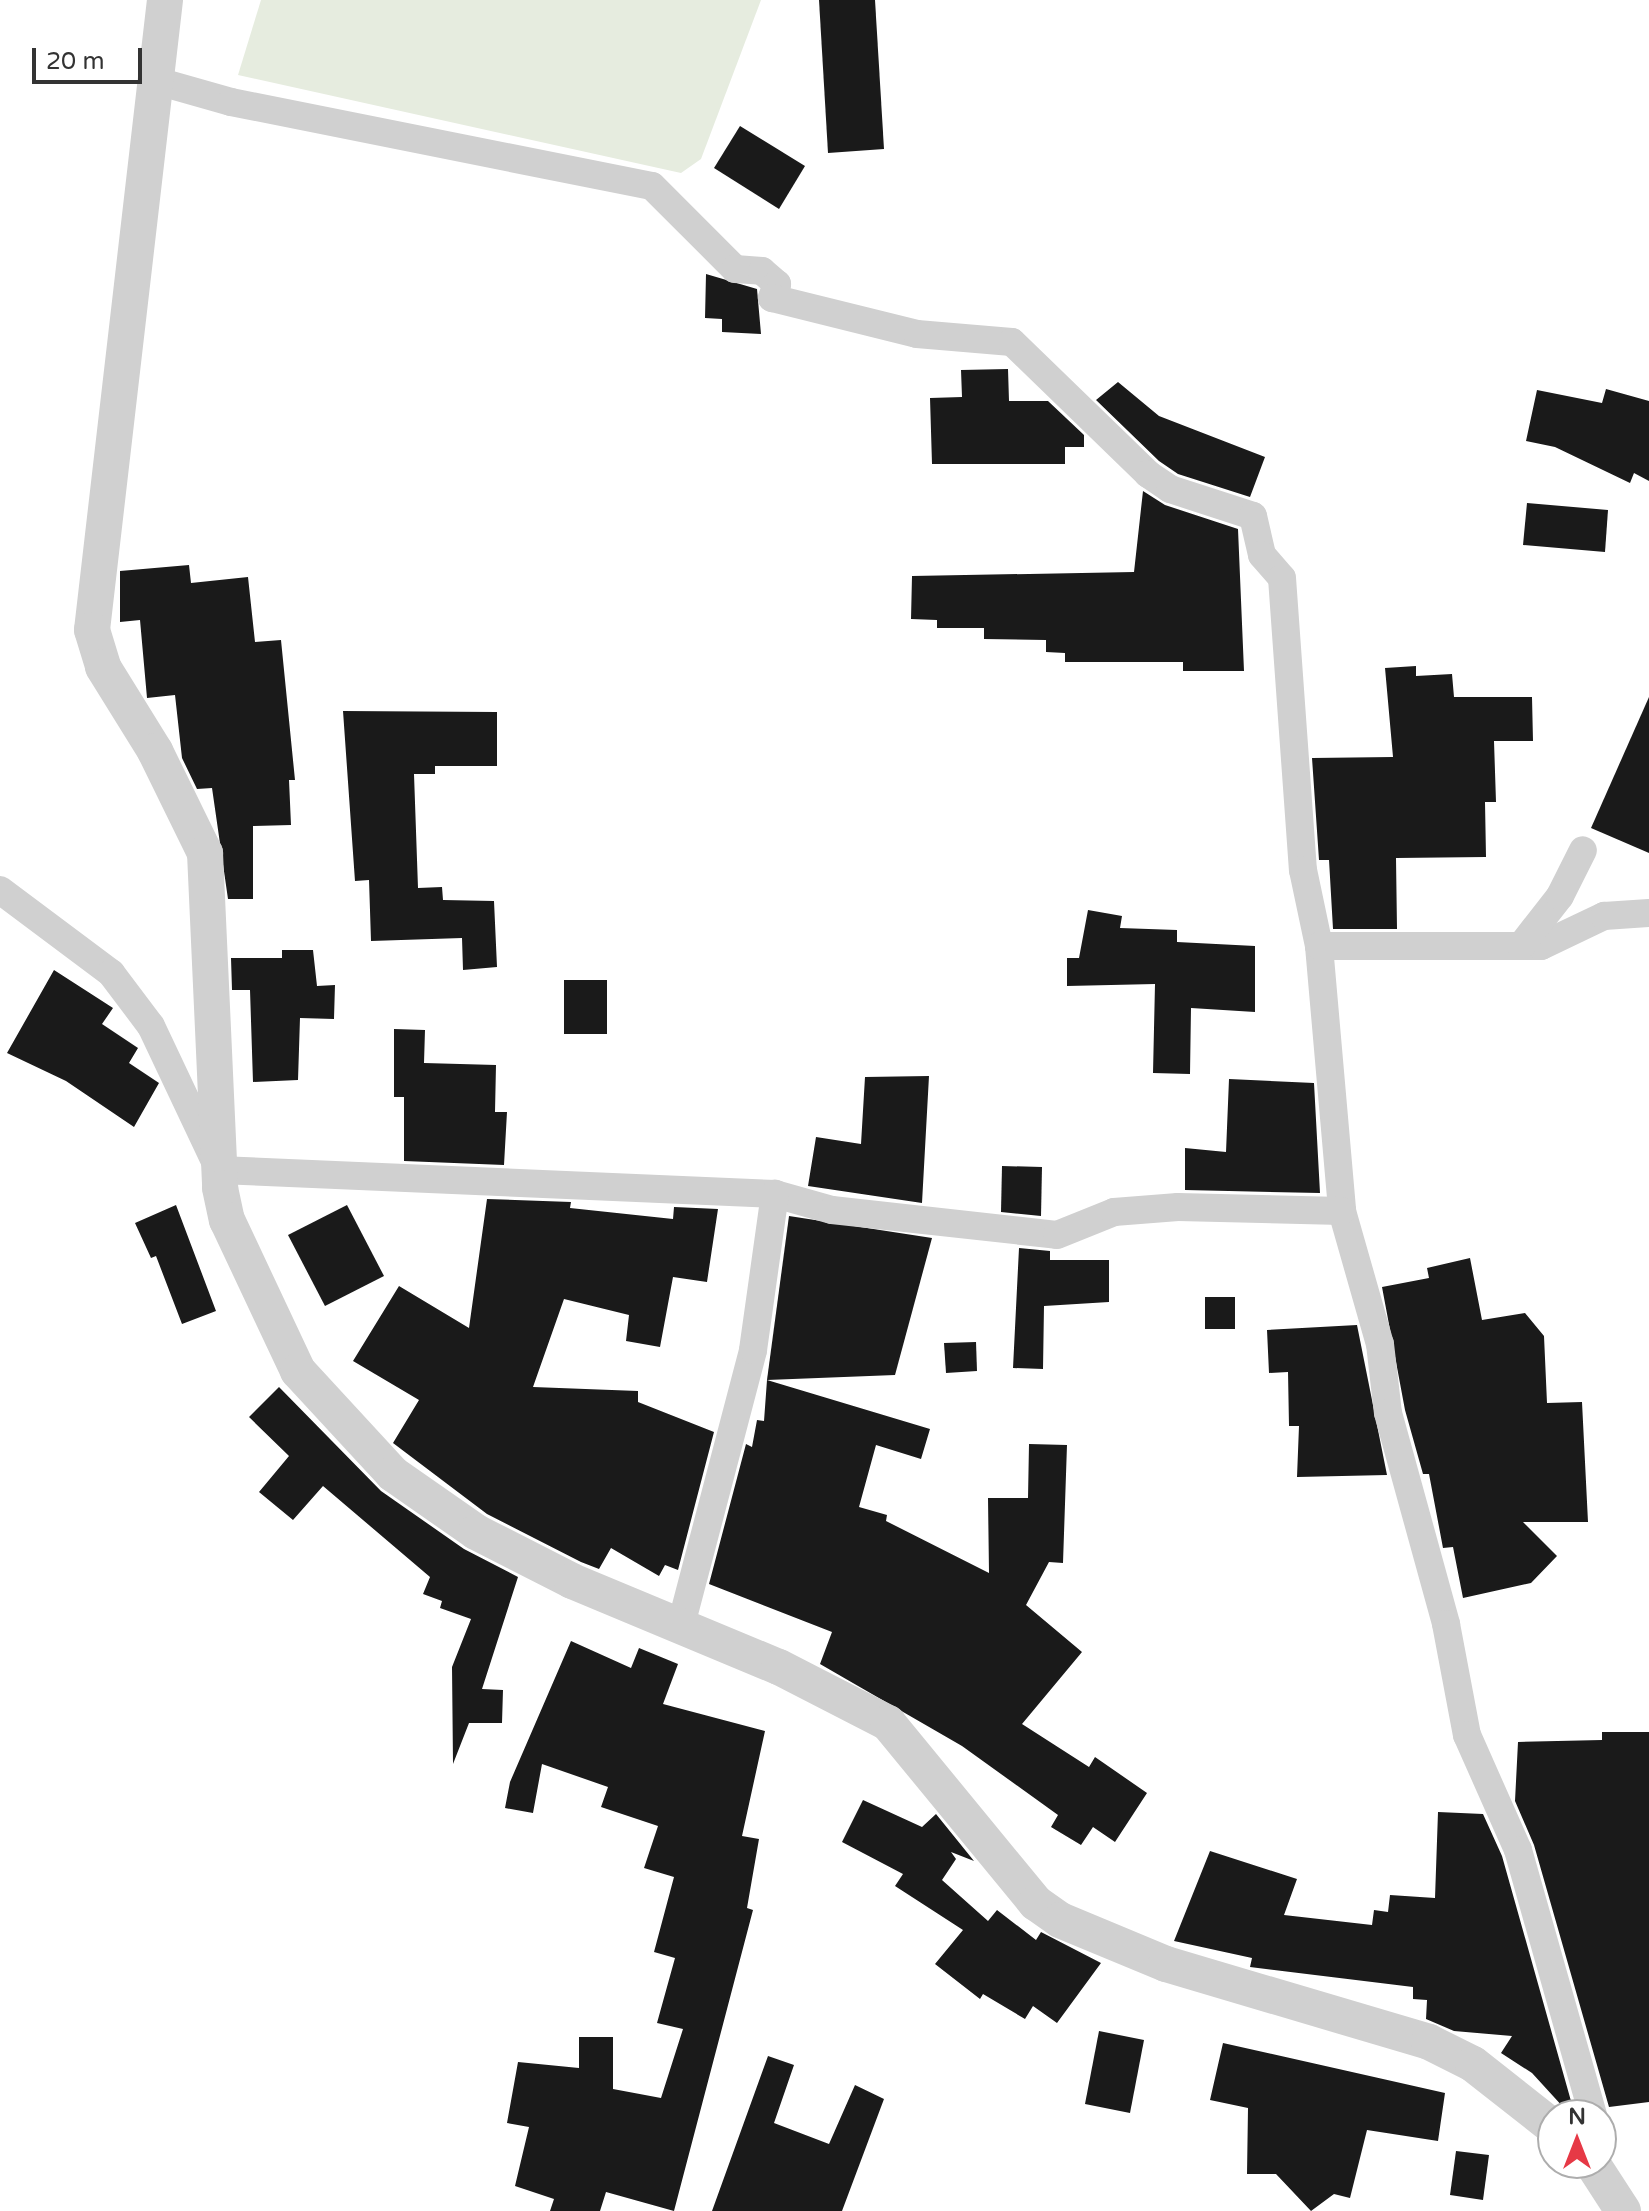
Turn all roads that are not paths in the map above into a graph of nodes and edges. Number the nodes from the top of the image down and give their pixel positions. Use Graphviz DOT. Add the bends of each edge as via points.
graph roads {
  1 [pos="165,0"];
  2 [pos="157,81"];
  3 [pos="1583,850"];
  4 [pos="0,890"];
  5 [pos="1649,913"];
  6 [pos="1319,946"];
  7 [pos="1521,946"];
  8 [pos="219,1170"];
  9 [pos="775,1194"];
  10 [pos="1342,1211"];
  11 [pos="681,1625"];
  12 [pos="1588,2099"];
  13 [pos="1537,2114"];
  14 [pos="1603,2179"];
  15 [pos="1623,2211"];
  1 -- 2 [label="street"];
  2 -- 6 [label="street" via="231,102 652,186 735,269 762,271 777,284 772,298 917,334 1012,342 1148,474 1170,489 1253,516 1262,555 1282,578 1303,870"];
  2 -- 8 [label="street" via="92,630 103,667 155,751 205,853"];
  3 -- 7 [label="street" via="1560,896"];
  4 -- 8 [label="street" via="111,973 151,1026"];
  5 -- 7 [label="street" via="1604,916 1541,946"];
  6 -- 7 [label="street"];
  6 -- 10 [label="street"];
  8 -- 9 [label="street"];
  8 -- 11 [label="street" via="227,1220 286,1351 331,1413 383,1464 476,1532 572,1581"];
  9 -- 10 [label="street" via="832,1210 1057,1235 1114,1212 1178,1207"];
  9 -- 11 [label="street" via="753,1350"];
  10 -- 12 [label="street" via="1380,1344 1388,1413 1446,1624 1467,1735 1518,1850"];
  11 -- 13 [label="street" via="888,1723 1036,1903 1060,1920 1166,1964 1429,2042 1473,2064"];
  14 -- 15 [label="street"];
}
